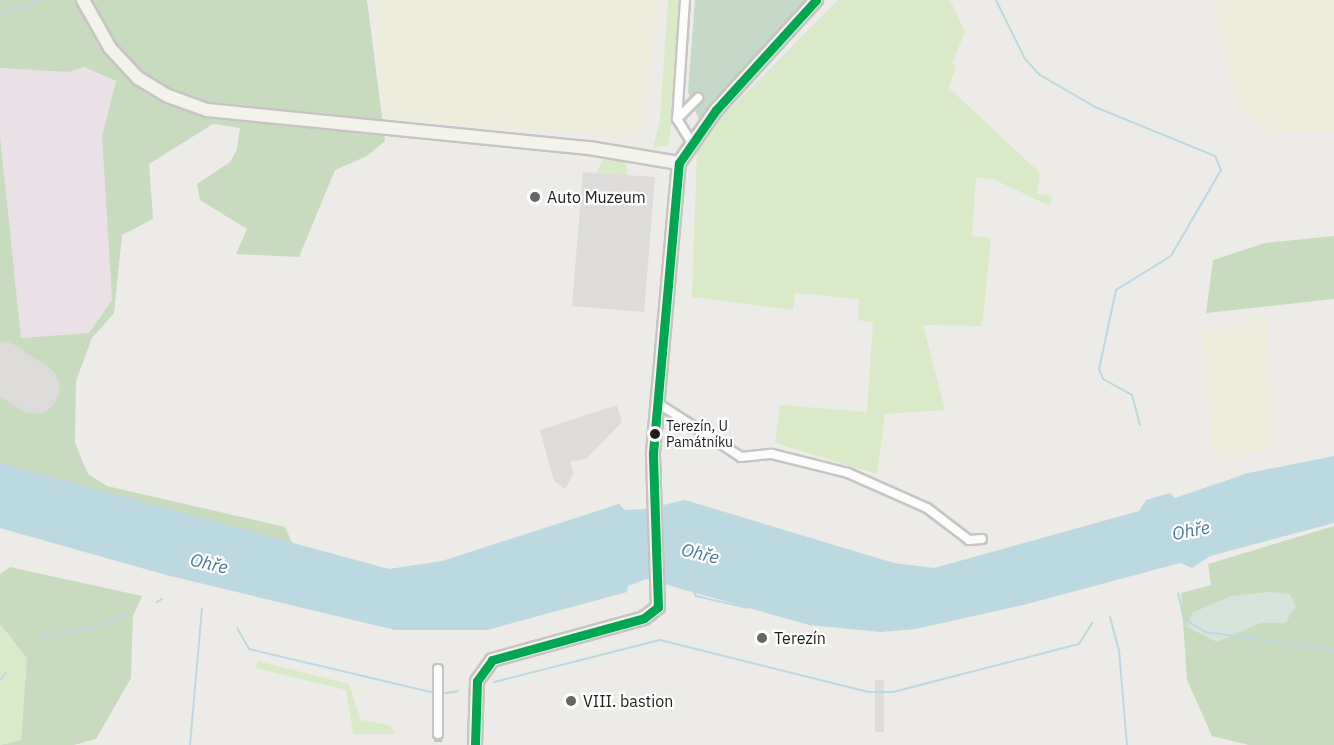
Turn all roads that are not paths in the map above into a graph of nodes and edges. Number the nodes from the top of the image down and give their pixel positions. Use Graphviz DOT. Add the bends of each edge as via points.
graph roads {
  1 [pos="83,0"];
  2 [pos="685,0"];
  3 [pos="816,0"];
  4 [pos="698,98"];
  5 [pos="677,119"];
  6 [pos="691,141"];
  7 [pos="679,163"];
  8 [pos="656,402"];
  9 [pos="982,539"];
  10 [pos="438,669"];
  11 [pos="438,734"];
  12 [pos="475,745"];
  1 -- 7 [label="main road" via="110,48 138,78 207,110 589,148"];
  2 -- 5 [label="street"];
  3 -- 6 [label="main road"];
  4 -- 5 [label="street"];
  5 -- 6 [label="street"];
  6 -- 7 [label="main road"];
  7 -- 8 [label="main road"];
  8 -- 9 [label="street" via="741,457 772,454 848,473 927,508 969,540"];
  8 -- 12 [label="main road" via="653,498 659,597 655,612 492,660 477,681"];
  10 -- 11 [label="street"];
}
